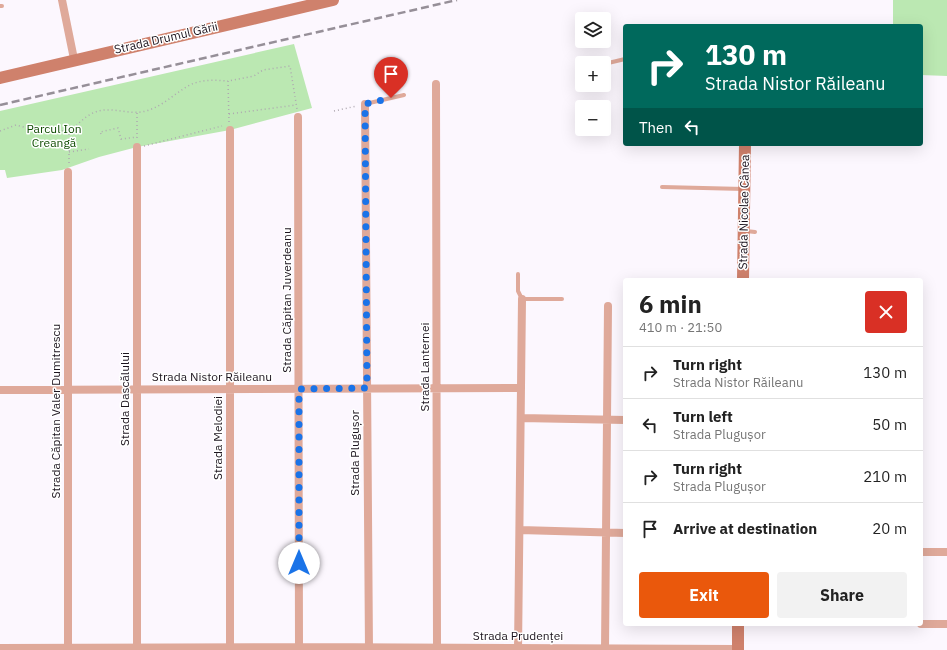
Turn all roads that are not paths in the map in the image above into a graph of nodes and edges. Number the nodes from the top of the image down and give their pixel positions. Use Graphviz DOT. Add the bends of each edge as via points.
graph roads {
  1 [pos="62,0"];
  2 [pos="332,0"];
  3 [pos="309,3"];
  4 [pos="74,59"];
  5 [pos="623,59"];
  6 [pos="611,62"];
  7 [pos="0,78"];
  8 [pos="436,84"];
  9 [pos="404,95"];
  10 [pos="365,104"];
  11 [pos="298,117"];
  12 [pos="230,127"];
  13 [pos="744,146"];
  14 [pos="137,148"];
  15 [pos="68,172"];
  16 [pos="662,187"];
  17 [pos="744,189"];
  18 [pos="518,274"];
  19 [pos="743,278"];
  20 [pos="522,299"];
  21 [pos="562,299"];
  22 [pos="608,306"];
  23 [pos="367,388"];
  24 [pos="437,388"];
  25 [pos="521,388"];
  26 [pos="68,389"];
  27 [pos="230,389"];
  28 [pos="299,389"];
  29 [pos="0,390"];
  30 [pos="137,390"];
  31 [pos="521,418"];
  32 [pos="607,420"];
  33 [pos="623,420"];
  34 [pos="520,530"];
  35 [pos="606,532"];
  36 [pos="623,533"];
  37 [pos="923,552"];
  38 [pos="947,552"];
  39 [pos="923,624"];
  40 [pos="947,624"];
  41 [pos="738,626"];
  42 [pos="0,648"];
  43 [pos="299,648"];
  44 [pos="68,649"];
  45 [pos="137,649"];
  46 [pos="230,649"];
  47 [pos="369,649"];
  48 [pos="436,649"];
  49 [pos="518,649"];
  50 [pos="605,649"];
  51 [pos="738,650"];
  1 -- 4 [label="street"];
  2 -- 3 [label="street, Strada Drumul Gării"];
  3 -- 4 [label="street, Strada Drumul Gării"];
  4 -- 7 [label="street, Strada Drumul Gării"];
  5 -- 6 [label="lane"];
  8 -- 24 [label="street, Strada Lanternei"];
  9 -- 10 [label="lane"];
  10 -- 23 [label="street, Strada Plugușor"];
  11 -- 28 [label="street, Strada Căpitan Juverdeanu"];
  12 -- 27 [label="street, Strada Melodiei"];
  13 -- 17 [label="street, Strada Nicolae Cânea"];
  14 -- 30 [label="street, Strada Dascălului"];
  15 -- 26 [label="street, Strada Căpitan Valer Dumitrescu"];
  16 -- 17 [label="lane"];
  17 -- 19 [label="street, Strada Nicolae Cânea" via="749,231"];
  18 -- 20 [label="lane" via="518,291"];
  20 -- 21 [label="lane"];
  20 -- 25 [label="street"];
  22 -- 32 [label="street"];
  23 -- 24 [label="street, Strada Nistor Răileanu"];
  23 -- 28 [label="street, Strada Nistor Răileanu"];
  23 -- 47 [label="street, Strada Plugușor"];
  24 -- 25 [label="street, Strada Nistor Răileanu"];
  24 -- 48 [label="street, Strada Lanternei"];
  25 -- 31 [label="street"];
  26 -- 29 [label="street, Strada Nistor Răileanu"];
  26 -- 30 [label="street, Strada Nistor Răileanu"];
  26 -- 44 [label="street, Strada Căpitan Valer Dumitrescu"];
  27 -- 28 [label="street, Strada Nistor Răileanu"];
  27 -- 30 [label="street, Strada Nistor Răileanu"];
  27 -- 46 [label="street, Strada Melodiei"];
  28 -- 43 [label="street, Strada Căpitan Juverdeanu"];
  30 -- 45 [label="street, Strada Dascălului"];
  31 -- 32 [label="street"];
  31 -- 34 [label="street"];
  32 -- 33 [label="street"];
  32 -- 35 [label="street"];
  34 -- 35 [label="street"];
  34 -- 49 [label="street"];
  35 -- 36 [label="street"];
  35 -- 50 [label="street"];
  37 -- 38 [label="street"];
  39 -- 40 [label="street"];
  41 -- 51 [label="street"];
  42 -- 44 [label="street, Strada Prudenței"];
  43 -- 46 [label="street, Strada Prudenței"];
  43 -- 47 [label="street, Strada Prudenței"];
  44 -- 45 [label="street, Strada Prudenței"];
  45 -- 46 [label="street, Strada Prudenței"];
  47 -- 48 [label="street, Strada Prudenței"];
  48 -- 49 [label="street, Strada Prudenței"];
  49 -- 50 [label="street, Strada Prudenței"];
  50 -- 51 [label="street, Strada Prudenței"];
}
